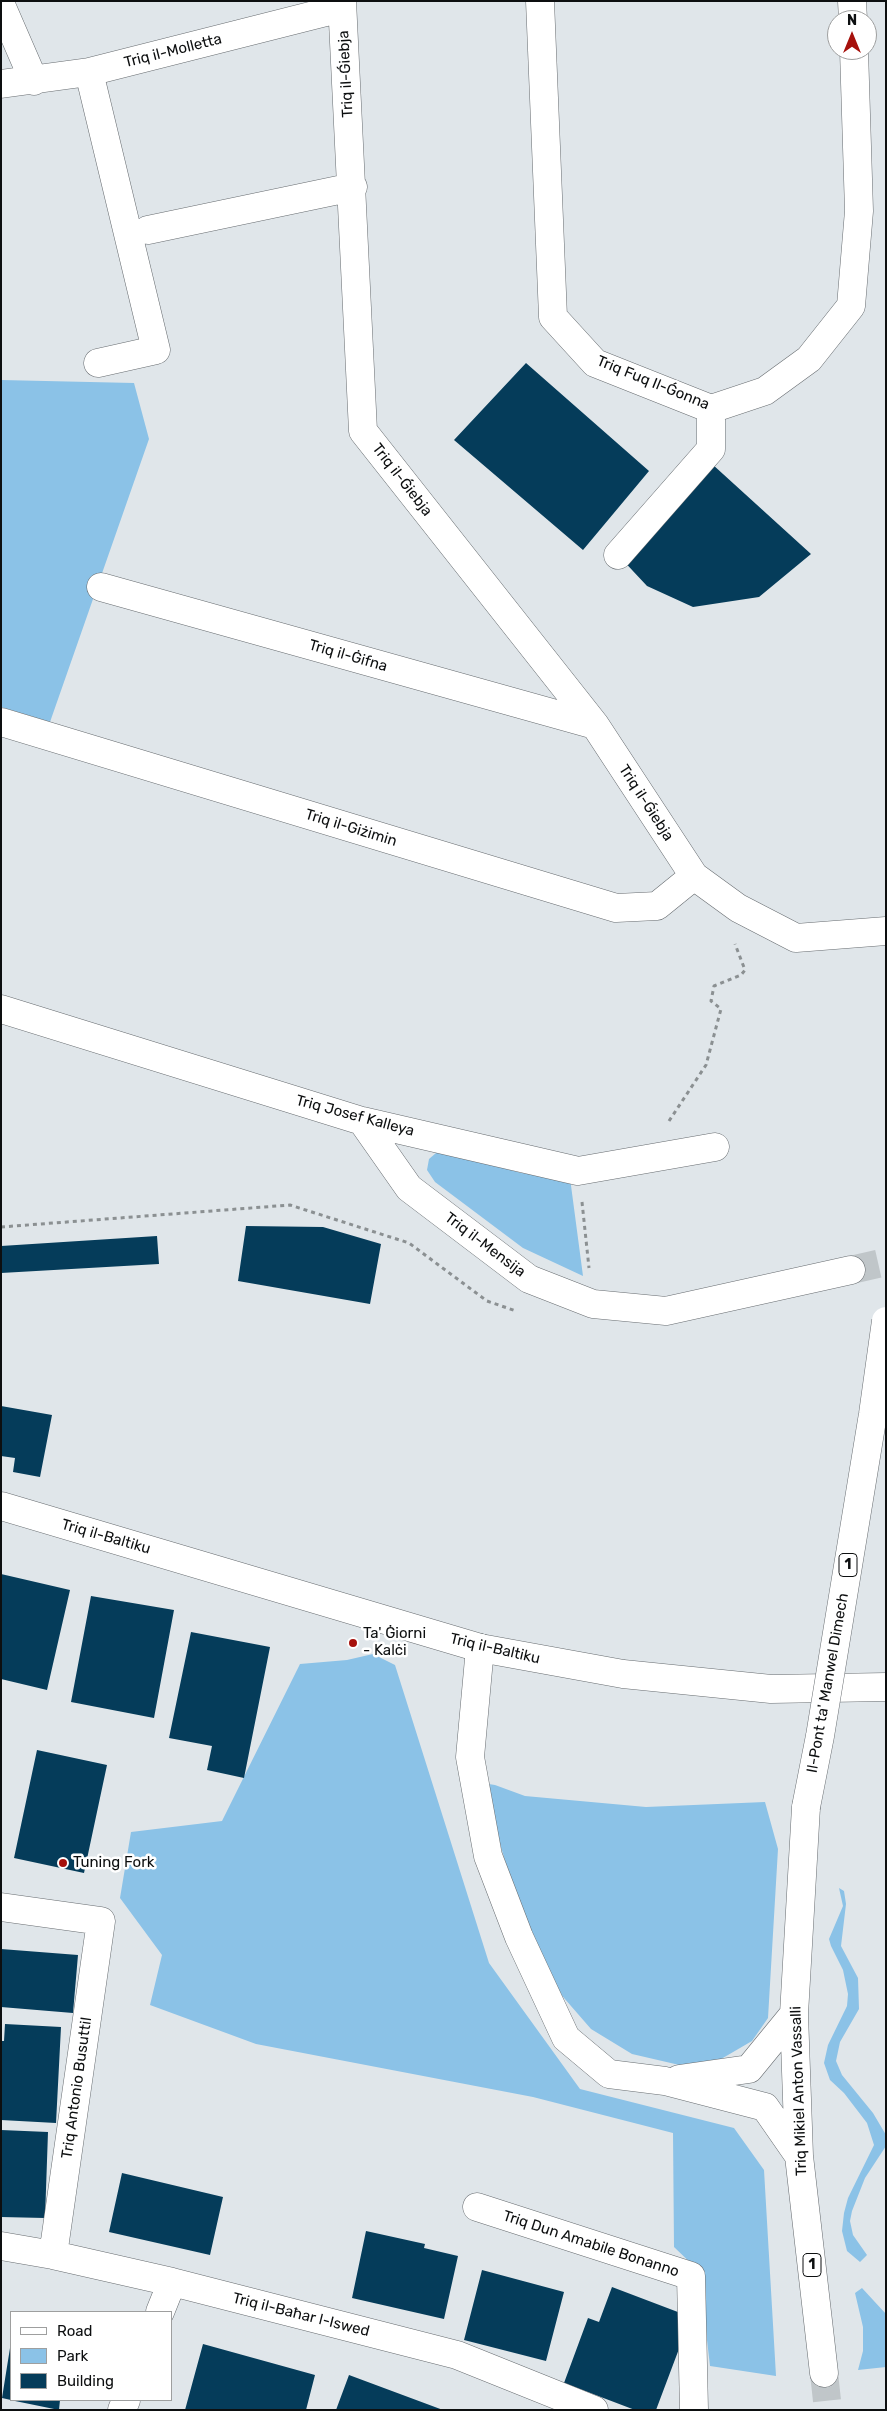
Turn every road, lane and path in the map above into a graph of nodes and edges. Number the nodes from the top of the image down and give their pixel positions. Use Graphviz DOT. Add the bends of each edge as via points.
graph roads {
  1 [pos="540,1"];
  2 [pos="342,4"];
  3 [pos="1,5"];
  4 [pos="854,60"];
  5 [pos="89,72"];
  6 [pos="34,81"];
  7 [pos="1,84"];
  8 [pos="352,187"];
  9 [pos="148,230"];
  10 [pos="98,363"];
  11 [pos="711,409"];
  12 [pos="618,555"];
  13 [pos="101,587"];
  14 [pos="1,722"];
  15 [pos="595,725"];
  16 [pos="694,876"];
  17 [pos="738,908"];
  18 [pos="886,931"];
  19 [pos="1,1009"];
  20 [pos="362,1121"];
  21 [pos="715,1147"];
  22 [pos="645,1160"];
  23 [pos="578,1171"];
  24 [pos="1,1227"];
  25 [pos="851,1270"];
  26 [pos="593,1304"];
  27 [pos="525,1314"];
  28 [pos="886,1321"];
  29 [pos="1,1506"];
  30 [pos="480,1648"];
  31 [pos="886,1687"];
  32 [pos="806,1807"];
  33 [pos="1,1907"];
  34 [pos="794,2014"];
  35 [pos="665,2081"];
  36 [pos="799,2156"];
  37 [pos="477,2207"];
  38 [pos="1,2246"];
  39 [pos="53,2255"];
  40 [pos="172,2282"];
  41 [pos="160,2311"];
  42 [pos="824,2373"];
  43 [pos="594,2410"];
  44 [pos="694,2410"];
  1 -- 11 [label="main road, Triq Fuq Il-Ǵonna" via="553,317 595,363"];
  2 -- 5 [label="main road, Triq il-Molletta"];
  2 -- 8 [label="main road, Triq il-Ǵiebja"];
  3 -- 6 [label="main road"];
  4 -- 11 [label="main road, Triq Fuq Il-Ǵonna" via="859,211 851,306 809,359 765,392"];
  5 -- 6 [label="main road, Triq il-Molletta"];
  5 -- 10 [label="main road" via="156,350"];
  6 -- 7 [label="main road, Triq il-Molletta"];
  8 -- 9 [label="main road"];
  8 -- 15 [label="main road, Triq il-Ǵiebja" via="362,431"];
  11 -- 12 [label="main road" via="711,449"];
  13 -- 15 [label="main road, Triq il-Ġifna"];
  14 -- 16 [label="main road, Triq il-Giżimin" via="616,908 658,906"];
  15 -- 16 [label="main road, Triq il-Ǵiebja"];
  16 -- 17 [label="main road"];
  17 -- 18 [label="main road" via="796,938"];
  17 -- 22 [label="path" via="731,925 745,970 741,975 714,986 711,1001 721,1009 706,1065"];
  19 -- 20 [label="main road, Triq Josef Kalleya"];
  20 -- 23 [label="main road, Triq Josef Kalleya"];
  20 -- 26 [label="main road, Triq il-Mensija" via="409,1188 529,1279"];
  21 -- 22 [label="main road, Triq Josef Kalleya"];
  22 -- 23 [label="main road, Triq Josef Kalleya"];
  23 -- 26 [label="path"];
  24 -- 27 [label="path" via="290,1205 408,1242 487,1301"];
  25 -- 26 [label="main road, Triq il-Mensija" via="666,1311"];
  28 -- 32 [label="main road, Il-Pont ta' Manwel Dimech / 1, bridge"];
  29 -- 30 [label="main road, Triq il-Baltiku"];
  30 -- 31 [label="main road, Triq il-Baltiku" via="623,1674 762,1688"];
  30 -- 35 [label="main road" via="470,1757 488,1856 519,1937 566,2038 609,2074"];
  32 -- 34 [label="main road, Triq Mikiel Anton Vassalli / 1"];
  33 -- 39 [label="main road, Triq Antonio Busuttil" via="101,1921"];
  34 -- 35 [label="main road" via="749,2069"];
  34 -- 36 [label="main road, Triq Mikiel Anton Vassalli / 1"];
  35 -- 36 [label="main road" via="765,2107"];
  36 -- 42 [label="main road, Triq Mikiel Anton Vassalli / 1"];
  37 -- 44 [label="main road, Triq Dun Amabile Bonanno" via="691,2276"];
  38 -- 39 [label="main road, Triq il-Baħar l-Iswed"];
  39 -- 40 [label="main road, Triq il-Baħar l-Iswed"];
  40 -- 41 [label="main road"];
  40 -- 43 [label="main road, Triq il-Baħar l-Iswed" via="457,2355"];
}
